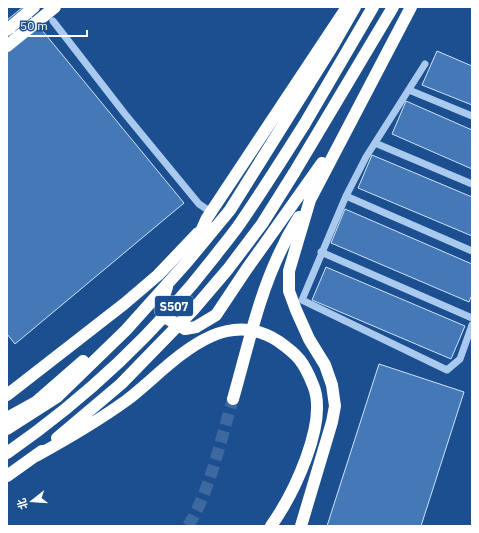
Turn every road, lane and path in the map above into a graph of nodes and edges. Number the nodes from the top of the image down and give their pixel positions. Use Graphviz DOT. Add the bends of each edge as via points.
graph roads {
  1 [pos="55,7"];
  2 [pos="346,7"];
  3 [pos="355,7"];
  4 [pos="373,7"];
  5 [pos="393,7"];
  6 [pos="413,7"];
  7 [pos="419,7"];
  8 [pos="31,10"];
  9 [pos="53,21"];
  10 [pos="403,25"];
  11 [pos="7,30"];
  12 [pos="7,46"];
  13 [pos="425,64"];
  14 [pos="409,90"];
  15 [pos="472,116"];
  16 [pos="350,124"];
  17 [pos="375,143"];
  18 [pos="472,184"];
  19 [pos="346,196"];
  20 [pos="310,200"];
  21 [pos="211,212"];
  22 [pos="204,226"];
  23 [pos="472,250"];
  24 [pos="321,252"];
  25 [pos="190,258"];
  26 [pos="169,282"];
  27 [pos="159,293"];
  28 [pos="472,318"];
  29 [pos="472,325"];
  30 [pos="7,395"];
  31 [pos="232,399"];
  32 [pos="7,418"];
  33 [pos="7,428"];
  34 [pos="7,453"];
  35 [pos="36,456"];
  36 [pos="7,476"];
  37 [pos="271,526"];
  38 [pos="301,526"];
  1 -- 12 [label="highway"];
  2 -- 21 [label="highway"];
  3 -- 25 [label="highway" via="230,210"];
  4 -- 34 [label="highway, S507, bridge" via="304,125 241,223 196,280 147,336 90,388"];
  5 -- 35 [label="highway, S507, bridge" via="262,224 228,269 193,310 121,384"];
  6 -- 10 [label="highway"];
  7 -- 10 [label="highway"];
  8 -- 11 [label="highway"];
  9 -- 21 [label="lane" via="199,204"];
  10 -- 16 [label="highway"];
  13 -- 14 [label="lane"];
  14 -- 15 [label="lane"];
  14 -- 17 [label="lane"];
  16 -- 20 [label="highway"];
  16 -- 26 [label="highway" via="216,315 196,327 185,329 168,319 162,302"];
  17 -- 18 [label="lane"];
  17 -- 19 [label="lane"];
  19 -- 23 [label="lane"];
  19 -- 24 [label="lane"];
  20 -- 31 [label="highway" via="284,243 272,270"];
  20 -- 38 [label="highway" via="288,271 289,291 309,339 325,365 332,385 335,406"];
  21 -- 22 [label="highway"];
  22 -- 25 [label="highway"];
  22 -- 30 [label="highway" via="158,275"];
  24 -- 28 [label="lane"];
  24 -- 29 [label="lane" via="302,300 440,367 447,370 460,359"];
  25 -- 26 [label="highway"];
  26 -- 27 [label="highway"];
  27 -- 32 [label="highway" via="36,402"];
  27 -- 33 [label="highway" via="126,330 56,397"];
  35 -- 36 [label="highway, S507, bridge"];
  35 -- 37 [label="highway, bridge" via="72,436 127,399 205,338 228,331 247,330 269,335 291,350 306,366 315,389 316,409 314,434 304,466"];
}
